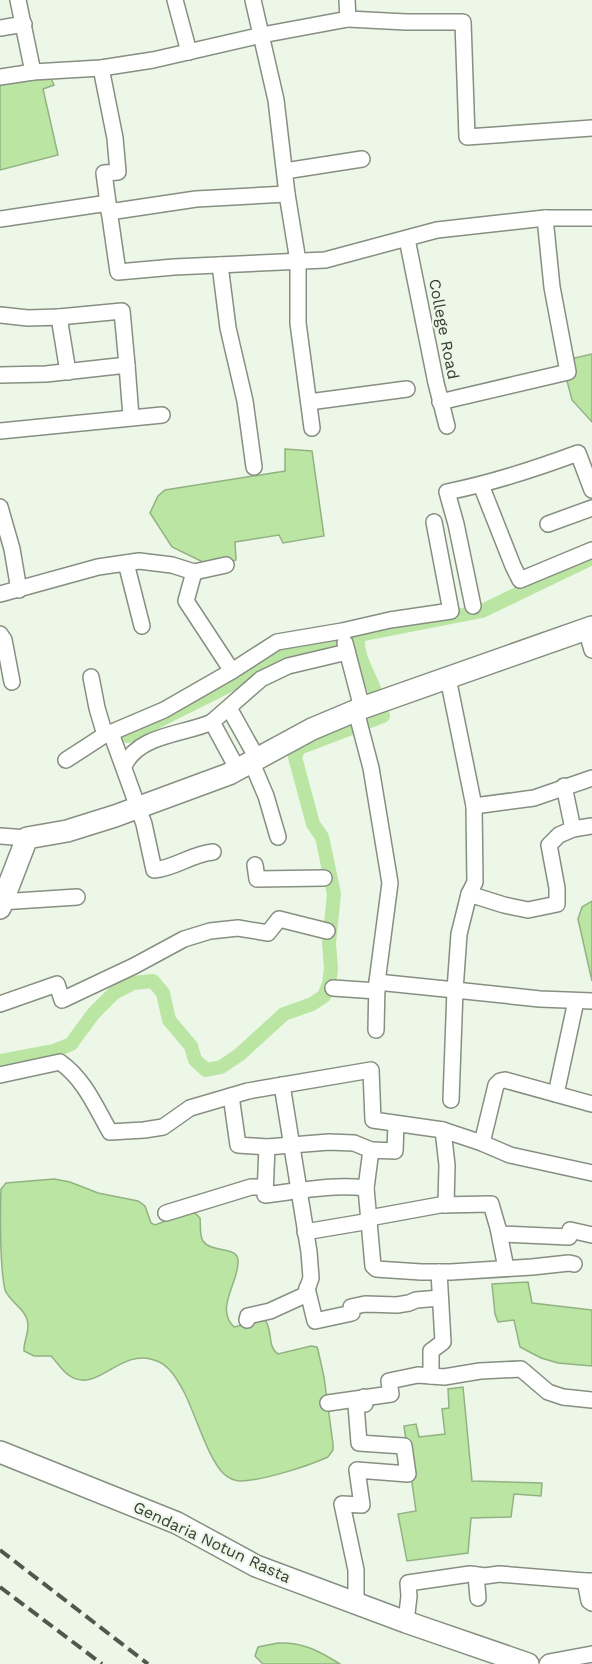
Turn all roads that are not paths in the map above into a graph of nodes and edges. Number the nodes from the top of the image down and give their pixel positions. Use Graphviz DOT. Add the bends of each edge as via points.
graph roads {
  1 [pos="175,0"];
  2 [pos="253,0"];
  3 [pos="347,0"];
  4 [pos="23,1"];
  5 [pos="348,19"];
  6 [pos="24,24"];
  7 [pos="0,28"];
  8 [pos="262,35"];
  9 [pos="189,52"];
  10 [pos="101,68"];
  11 [pos="33,72"];
  12 [pos="0,77"];
  13 [pos="592,128"];
  14 [pos="362,159"];
  15 [pos="285,171"];
  16 [pos="287,194"];
  17 [pos="109,207"];
  18 [pos="545,218"];
  19 [pos="592,218"];
  20 [pos="0,219"];
  21 [pos="407,239"];
  22 [pos="298,261"];
  23 [pos="220,266"];
  24 [pos="0,315"];
  25 [pos="59,317"];
  26 [pos="127,365"];
  27 [pos="68,372"];
  28 [pos="0,375"];
  29 [pos="407,388"];
  30 [pos="309,402"];
  31 [pos="440,402"];
  32 [pos="162,415"];
  33 [pos="131,417"];
  34 [pos="447,426"];
  35 [pos="312,428"];
  36 [pos="0,431"];
  37 [pos="254,467"];
  38 [pos="481,485"];
  39 [pos="592,490"];
  40 [pos="0,507"];
  41 [pos="592,508"];
  42 [pos="434,522"];
  43 [pos="548,524"];
  44 [pos="592,550"];
  45 [pos="126,563"];
  46 [pos="226,565"];
  47 [pos="194,572"];
  48 [pos="19,590"];
  49 [pos="0,594"];
  50 [pos="472,606"];
  51 [pos="142,627"];
  52 [pos="589,628"];
  53 [pos="342,631"];
  54 [pos="0,634"];
  55 [pos="592,650"];
  56 [pos="347,652"];
  57 [pos="232,671"];
  58 [pos="91,677"];
  59 [pos="448,678"];
  60 [pos="12,682"];
  61 [pos="229,708"];
  62 [pos="362,715"];
  63 [pos="212,722"];
  64 [pos="108,734"];
  65 [pos="66,760"];
  66 [pos="248,761"];
  67 [pos="124,765"];
  68 [pos="592,777"];
  69 [pos="564,786"];
  70 [pos="474,806"];
  71 [pos="138,807"];
  72 [pos="592,826"];
  73 [pos="573,829"];
  74 [pos="0,837"];
  75 [pos="278,837"];
  76 [pos="27,838"];
  77 [pos="213,852"];
  78 [pos="255,865"];
  79 [pos="324,878"];
  80 [pos="469,894"];
  81 [pos="77,897"];
  82 [pos="1,904"];
  83 [pos="327,931"];
  84 [pos="377,987"];
  85 [pos="333,988"];
  86 [pos="455,990"];
  87 [pos="576,1001"];
  88 [pos="592,1001"];
  89 [pos="0,1004"];
  90 [pos="376,1030"];
  91 [pos="0,1076"];
  92 [pos="282,1085"];
  93 [pos="556,1094"];
  94 [pos="231,1096"];
  95 [pos="451,1100"];
  96 [pos="592,1104"];
  97 [pos="396,1124"];
  98 [pos="443,1130"];
  99 [pos="482,1143"];
  100 [pos="291,1144"];
  101 [pos="267,1147"];
  102 [pos="371,1150"];
  103 [pos="592,1173"];
  104 [pos="265,1187"];
  105 [pos="366,1188"];
  106 [pos="299,1190"];
  107 [pos="446,1205"];
  108 [pos="166,1213"];
  109 [pos="370,1220"];
  110 [pos="305,1232"];
  111 [pos="500,1234"];
  112 [pos="592,1234"];
  113 [pos="574,1264"];
  114 [pos="506,1268"];
  115 [pos="439,1272"];
  116 [pos="307,1288"];
  117 [pos="440,1298"];
  118 [pos="247,1320"];
  119 [pos="431,1376"];
  120 [pos="364,1397"];
  121 [pos="592,1400"];
  122 [pos="328,1403"];
  123 [pos="0,1452"];
  124 [pos="476,1575"];
  125 [pos="588,1581"];
  126 [pos="478,1598"];
  127 [pos="356,1603"];
  128 [pos="592,1603"];
  129 [pos="406,1622"];
  130 [pos="592,1654"];
  131 [pos="528,1664"];
  132 [pos="547,1664"];
  1 -- 9 [label="street"];
  2 -- 8 [label="street"];
  3 -- 5 [label="street"];
  4 -- 6 [label="street"];
  5 -- 8 [label="street"];
  5 -- 13 [label="street" via="463,22 467,137"];
  6 -- 7 [label="street"];
  6 -- 11 [label="street"];
  8 -- 9 [label="street"];
  8 -- 15 [label="street"];
  9 -- 10 [label="street"];
  10 -- 11 [label="street"];
  10 -- 17 [label="street" via="118,172 104,173"];
  11 -- 12 [label="street"];
  14 -- 15 [label="street"];
  15 -- 16 [label="street"];
  16 -- 17 [label="street"];
  16 -- 22 [label="street"];
  17 -- 20 [label="street"];
  17 -- 23 [label="street" via="118,272"];
  18 -- 19 [label="street"];
  18 -- 21 [label="street" via="437,230"];
  18 -- 31 [label="street" via="552,287 568,372"];
  21 -- 22 [label="street" via="325,260"];
  21 -- 31 [label="street, College Road"];
  22 -- 23 [label="street"];
  22 -- 30 [label="street" via="298,323"];
  23 -- 37 [label="street" via="228,328 246,401"];
  24 -- 25 [label="street"];
  25 -- 26 [label="street" via="122,311"];
  25 -- 27 [label="street"];
  26 -- 27 [label="street"];
  26 -- 33 [label="street"];
  27 -- 28 [label="street"];
  29 -- 30 [label="street"];
  30 -- 35 [label="street"];
  31 -- 34 [label="street, College Road"];
  32 -- 33 [label="street"];
  33 -- 36 [label="street"];
  38 -- 39 [label="street" via="578,453"];
  38 -- 44 [label="street" via="520,580"];
  38 -- 50 [label="street" via="447,492"];
  40 -- 48 [label="street"];
  41 -- 43 [label="street"];
  42 -- 53 [label="street" via="451,611"];
  45 -- 47 [label="street" via="172,565"];
  45 -- 48 [label="street"];
  45 -- 51 [label="street"];
  46 -- 47 [label="street"];
  47 -- 57 [label="street" via="186,601"];
  48 -- 49 [label="street"];
  52 -- 55 [label="street"];
  52 -- 59 [label="main road"];
  53 -- 56 [label="street"];
  53 -- 57 [label="street" via="277,642"];
  54 -- 60 [label="street"];
  56 -- 61 [label="street" via="288,666 261,679"];
  56 -- 62 [label="street"];
  57 -- 64 [label="street" via="164,710"];
  58 -- 64 [label="street" via="97,708"];
  59 -- 62 [label="main road" via="396,696"];
  59 -- 70 [label="street"];
  61 -- 63 [label="street"];
  61 -- 66 [label="street"];
  62 -- 66 [label="main road" via="312,729"];
  62 -- 84 [label="street" via="390,883"];
  63 -- 66 [label="street"];
  63 -- 67 [label="street" via="142,745"];
  64 -- 65 [label="street"];
  64 -- 67 [label="street"];
  66 -- 71 [label="main road"];
  66 -- 75 [label="street" via="266,796"];
  67 -- 71 [label="street"];
  68 -- 69 [label="street"];
  69 -- 70 [label="street" via="534,798"];
  69 -- 73 [label="street"];
  70 -- 80 [label="street" via="475,882"];
  71 -- 76 [label="main road" via="67,831"];
  71 -- 77 [label="street" via="154,870"];
  72 -- 73 [label="street"];
  73 -- 80 [label="street" via="549,845 557,904 528,910"];
  74 -- 76 [label="street"];
  76 -- 82 [label="main road"];
  78 -- 79 [label="street" via="257,879"];
  80 -- 86 [label="street" via="459,934"];
  81 -- 82 [label="street"];
  83 -- 89 [label="street" via="279,919 268,933 238,928 210,931 184,939 62,1000 57,984"];
  84 -- 85 [label="street"];
  84 -- 86 [label="street"];
  84 -- 90 [label="street"];
  86 -- 87 [label="street"];
  86 -- 95 [label="street"];
  87 -- 88 [label="street"];
  87 -- 93 [label="street"];
  91 -- 94 [label="street" via="60,1062 93,1099 110,1132 163,1126 190,1108"];
  92 -- 94 [label="street"];
  92 -- 97 [label="street" via="371,1070 373,1120"];
  92 -- 100 [label="street"];
  93 -- 96 [label="street"];
  93 -- 99 [label="street" via="500,1081"];
  94 -- 101 [label="street" via="238,1145"];
  97 -- 98 [label="street"];
  97 -- 102 [label="street" via="394,1151"];
  98 -- 99 [label="street"];
  98 -- 107 [label="street"];
  99 -- 103 [label="street" via="510,1155"];
  100 -- 101 [label="street"];
  100 -- 102 [label="street" via="354,1143"];
  100 -- 106 [label="street"];
  101 -- 104 [label="street"];
  102 -- 105 [label="street"];
  104 -- 106 [label="street" via="265,1195"];
  104 -- 108 [label="street" via="251,1187"];
  105 -- 106 [label="street" via="347,1185"];
  105 -- 109 [label="street"];
  106 -- 110 [label="street"];
  107 -- 109 [label="street"];
  107 -- 111 [label="street" via="491,1204"];
  109 -- 110 [label="street"];
  109 -- 115 [label="street" via="376,1269"];
  110 -- 116 [label="street" via="311,1278"];
  111 -- 112 [label="street" via="569,1237 570,1230"];
  111 -- 114 [label="street"];
  113 -- 114 [label="street"];
  114 -- 115 [label="street"];
  115 -- 117 [label="street"];
  116 -- 117 [label="street" via="315,1321 352,1313 351,1307 365,1304 397,1305"];
  116 -- 118 [label="street" via="305,1295 248,1316"];
  117 -- 119 [label="street" via="443,1342 431,1351"];
  119 -- 120 [label="street" via="389,1381 391,1394"];
  119 -- 121 [label="street" via="521,1369 548,1392"];
  120 -- 122 [label="street"];
  120 -- 127 [label="street" via="365,1404 356,1405 359,1443 405,1446 408,1474 357,1470 362,1505 342,1504 356,1570"];
  123 -- 127 [label="main road, Gendaria Notun Rasta" via="177,1523 256,1566"];
  124 -- 125 [label="street"];
  124 -- 126 [label="street"];
  124 -- 129 [label="street" via="408,1583"];
  125 -- 128 [label="street"];
  127 -- 129 [label="main road, Gendaria Notun Rasta"];
  129 -- 131 [label="main road, Gendaria Notun Rasta"];
  130 -- 132 [label="street"];
}
